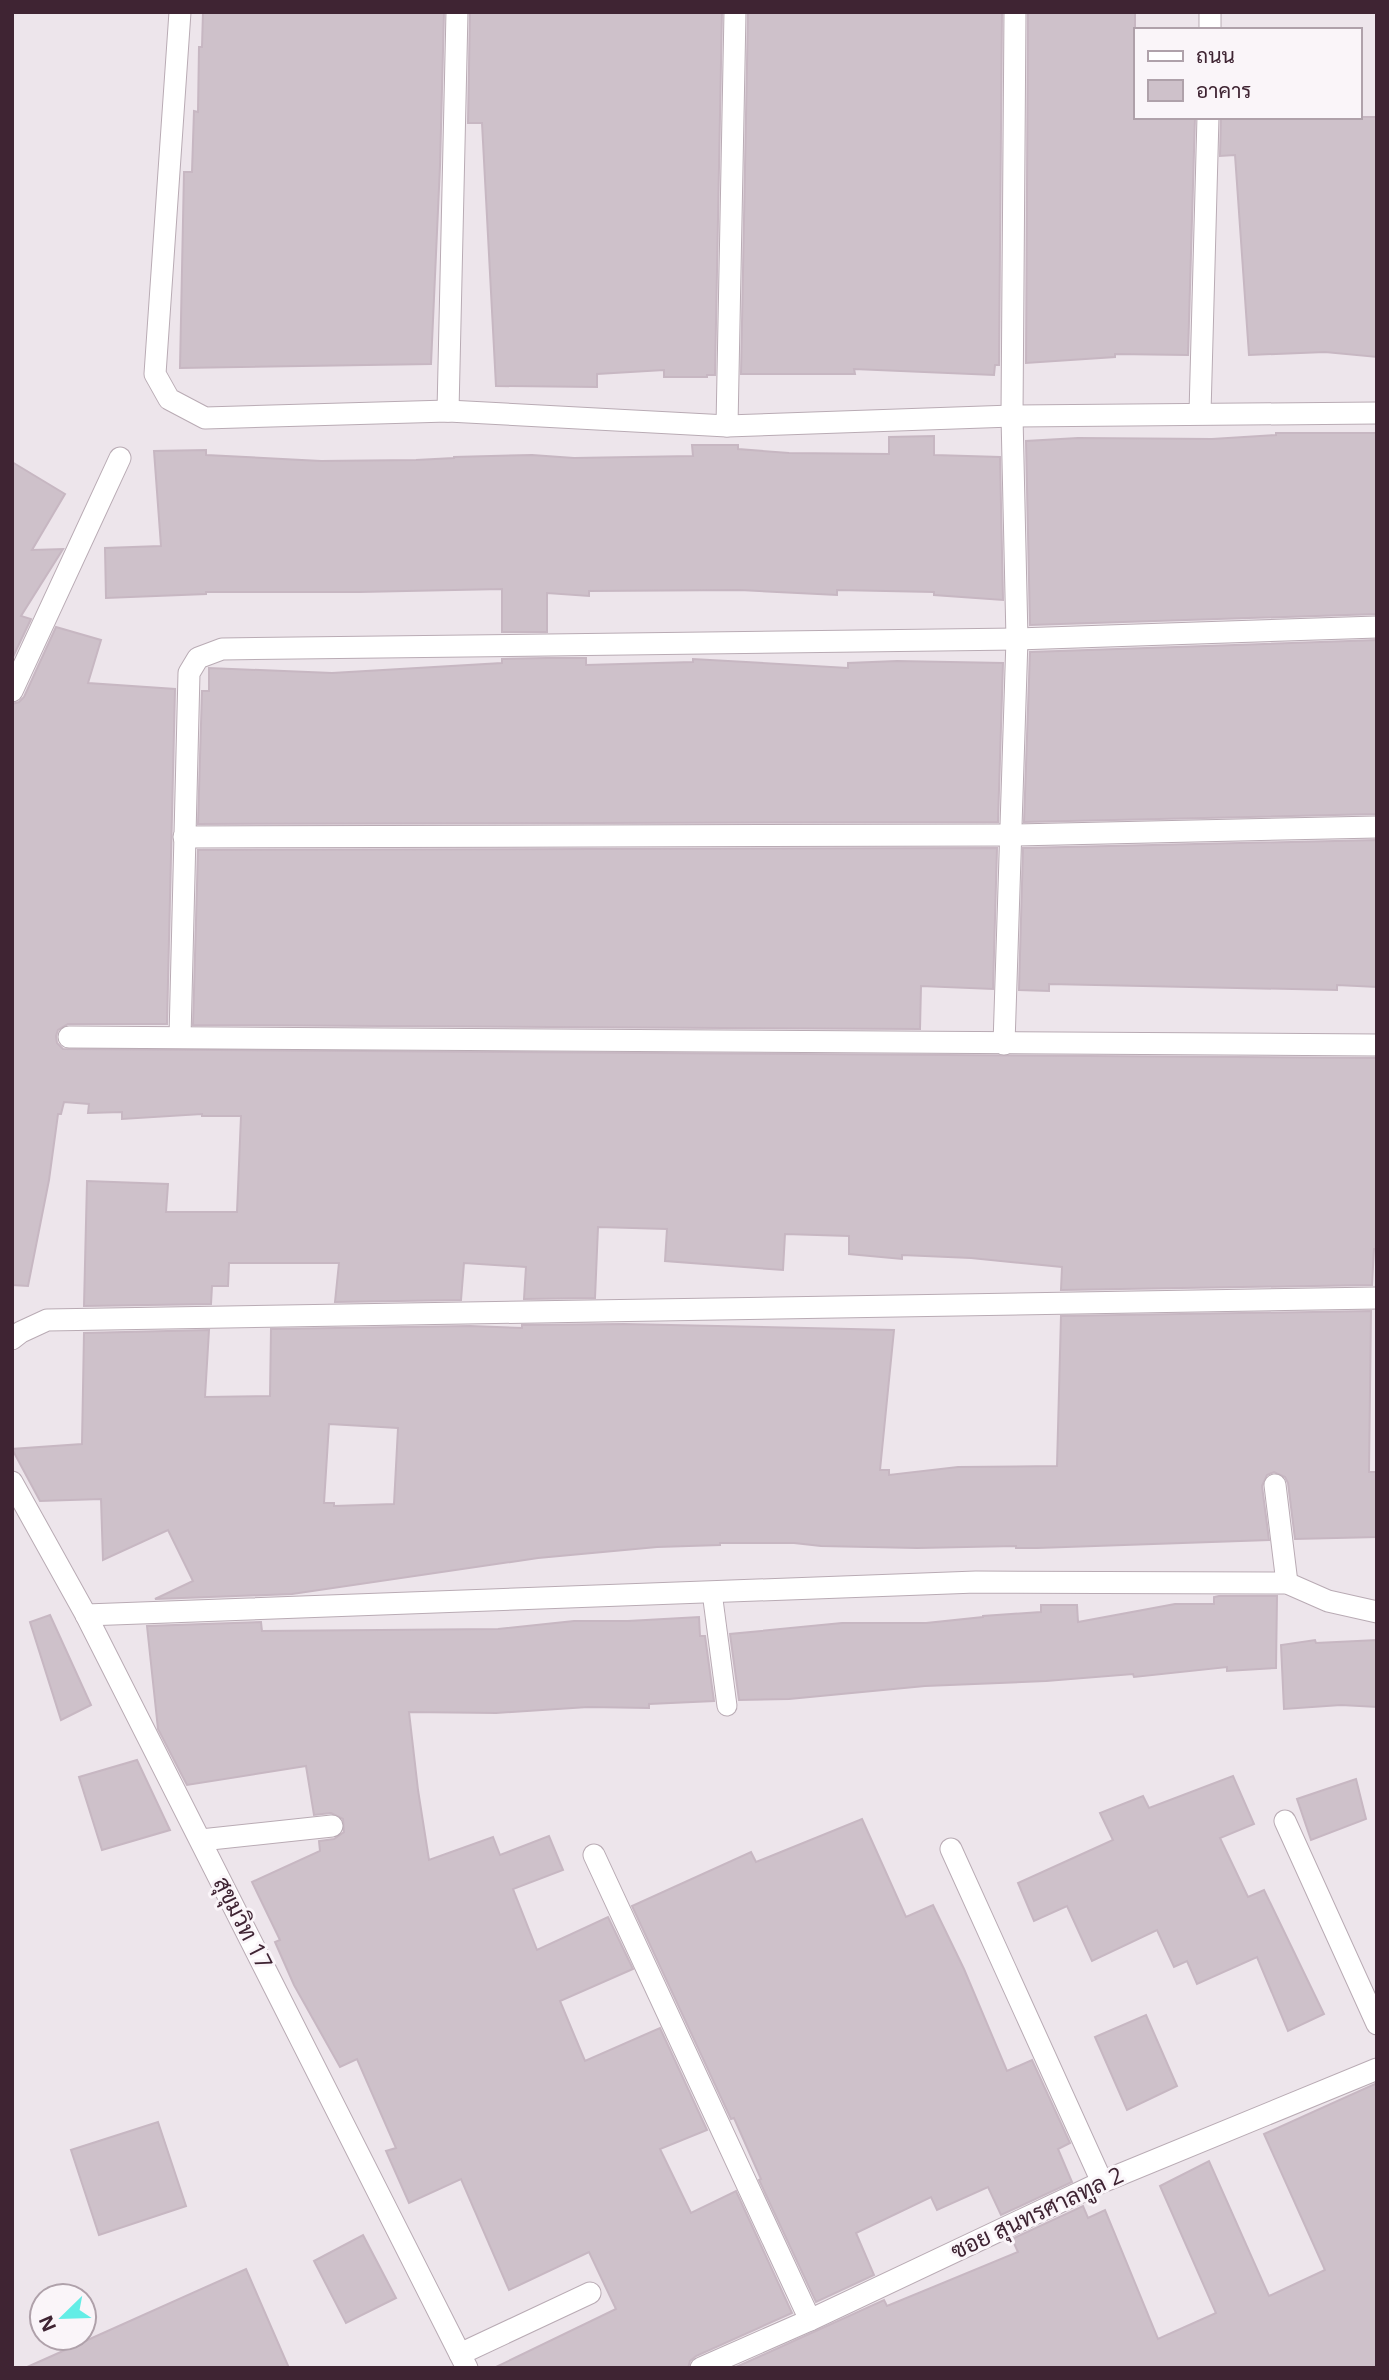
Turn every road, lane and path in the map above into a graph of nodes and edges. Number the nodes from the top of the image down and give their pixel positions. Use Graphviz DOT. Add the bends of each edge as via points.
graph roads {
  1 [pos="180,12"];
  2 [pos="457,12"];
  3 [pos="735,12"];
  4 [pos="1015,12"];
  5 [pos="1208,119"];
  6 [pos="448,411"];
  7 [pos="1200,413"];
  8 [pos="1377,413"];
  9 [pos="1013,416"];
  10 [pos="727,426"];
  11 [pos="120,458"];
  12 [pos="1377,627"];
  13 [pos="1017,639"];
  14 [pos="12,691"];
  15 [pos="1377,827"];
  16 [pos="1011,835"];
  17 [pos="184,837"];
  18 [pos="69,1037"];
  19 [pos="180,1037"];
  20 [pos="1004,1044"];
  21 [pos="1377,1045"];
  22 [pos="1377,1298"];
  23 [pos="12,1339"];
  24 [pos="12,1482"];
  25 [pos="1275,1485"];
  26 [pos="1287,1583"];
  27 [pos="712,1592"];
  28 [pos="1377,1612"];
  29 [pos="86,1615"];
  30 [pos="727,1706"];
  31 [pos="1285,1821"];
  32 [pos="332,1826"];
  33 [pos="201,1840"];
  34 [pos="951,1849"];
  35 [pos="594,1855"];
  36 [pos="1377,2024"];
  37 [pos="1377,2069"];
  38 [pos="1102,2182"];
  39 [pos="590,2293"];
  40 [pos="810,2319"];
  41 [pos="464,2361"];
  42 [pos="701,2368"];
  1 -- 6 [label="street" via="155,374 169,399 205,418"];
  2 -- 6 [label="street"];
  3 -- 10 [label="street"];
  4 -- 9 [label="street"];
  5 -- 7 [label="street"];
  6 -- 10 [label="street"];
  7 -- 8 [label="street"];
  7 -- 9 [label="street"];
  9 -- 10 [label="street"];
  9 -- 13 [label="street"];
  11 -- 14 [label="street"];
  12 -- 13 [label="street"];
  13 -- 16 [label="street"];
  13 -- 17 [label="street" via="222,649 198,659 189,673"];
  15 -- 16 [label="street"];
  16 -- 17 [label="street"];
  16 -- 20 [label="street"];
  17 -- 19 [label="street"];
  18 -- 19 [label="street"];
  19 -- 20 [label="street"];
  20 -- 21 [label="street"];
  22 -- 23 [label="street" via="47,1320"];
  24 -- 29 [label="street, สุขุมวิท 17"];
  25 -- 26 [label="street"];
  26 -- 27 [label="street" via="976,1582"];
  26 -- 28 [label="street" via="1328,1601"];
  27 -- 29 [label="street"];
  27 -- 30 [label="lane"];
  29 -- 33 [label="street, สุขุมวิท 17"];
  31 -- 36 [label="street"];
  32 -- 33 [label="street"];
  33 -- 41 [label="street, สุขุมวิท 17"];
  34 -- 38 [label="street"];
  35 -- 40 [label="street"];
  37 -- 38 [label="street, ซอย สุนทรศาลทูล 2"];
  38 -- 40 [label="street, ซอย สุนทรศาลทูล 2"];
  39 -- 41 [label="street"];
  40 -- 42 [label="street, ซอย สุนทรศาลทูล 2"];
}
